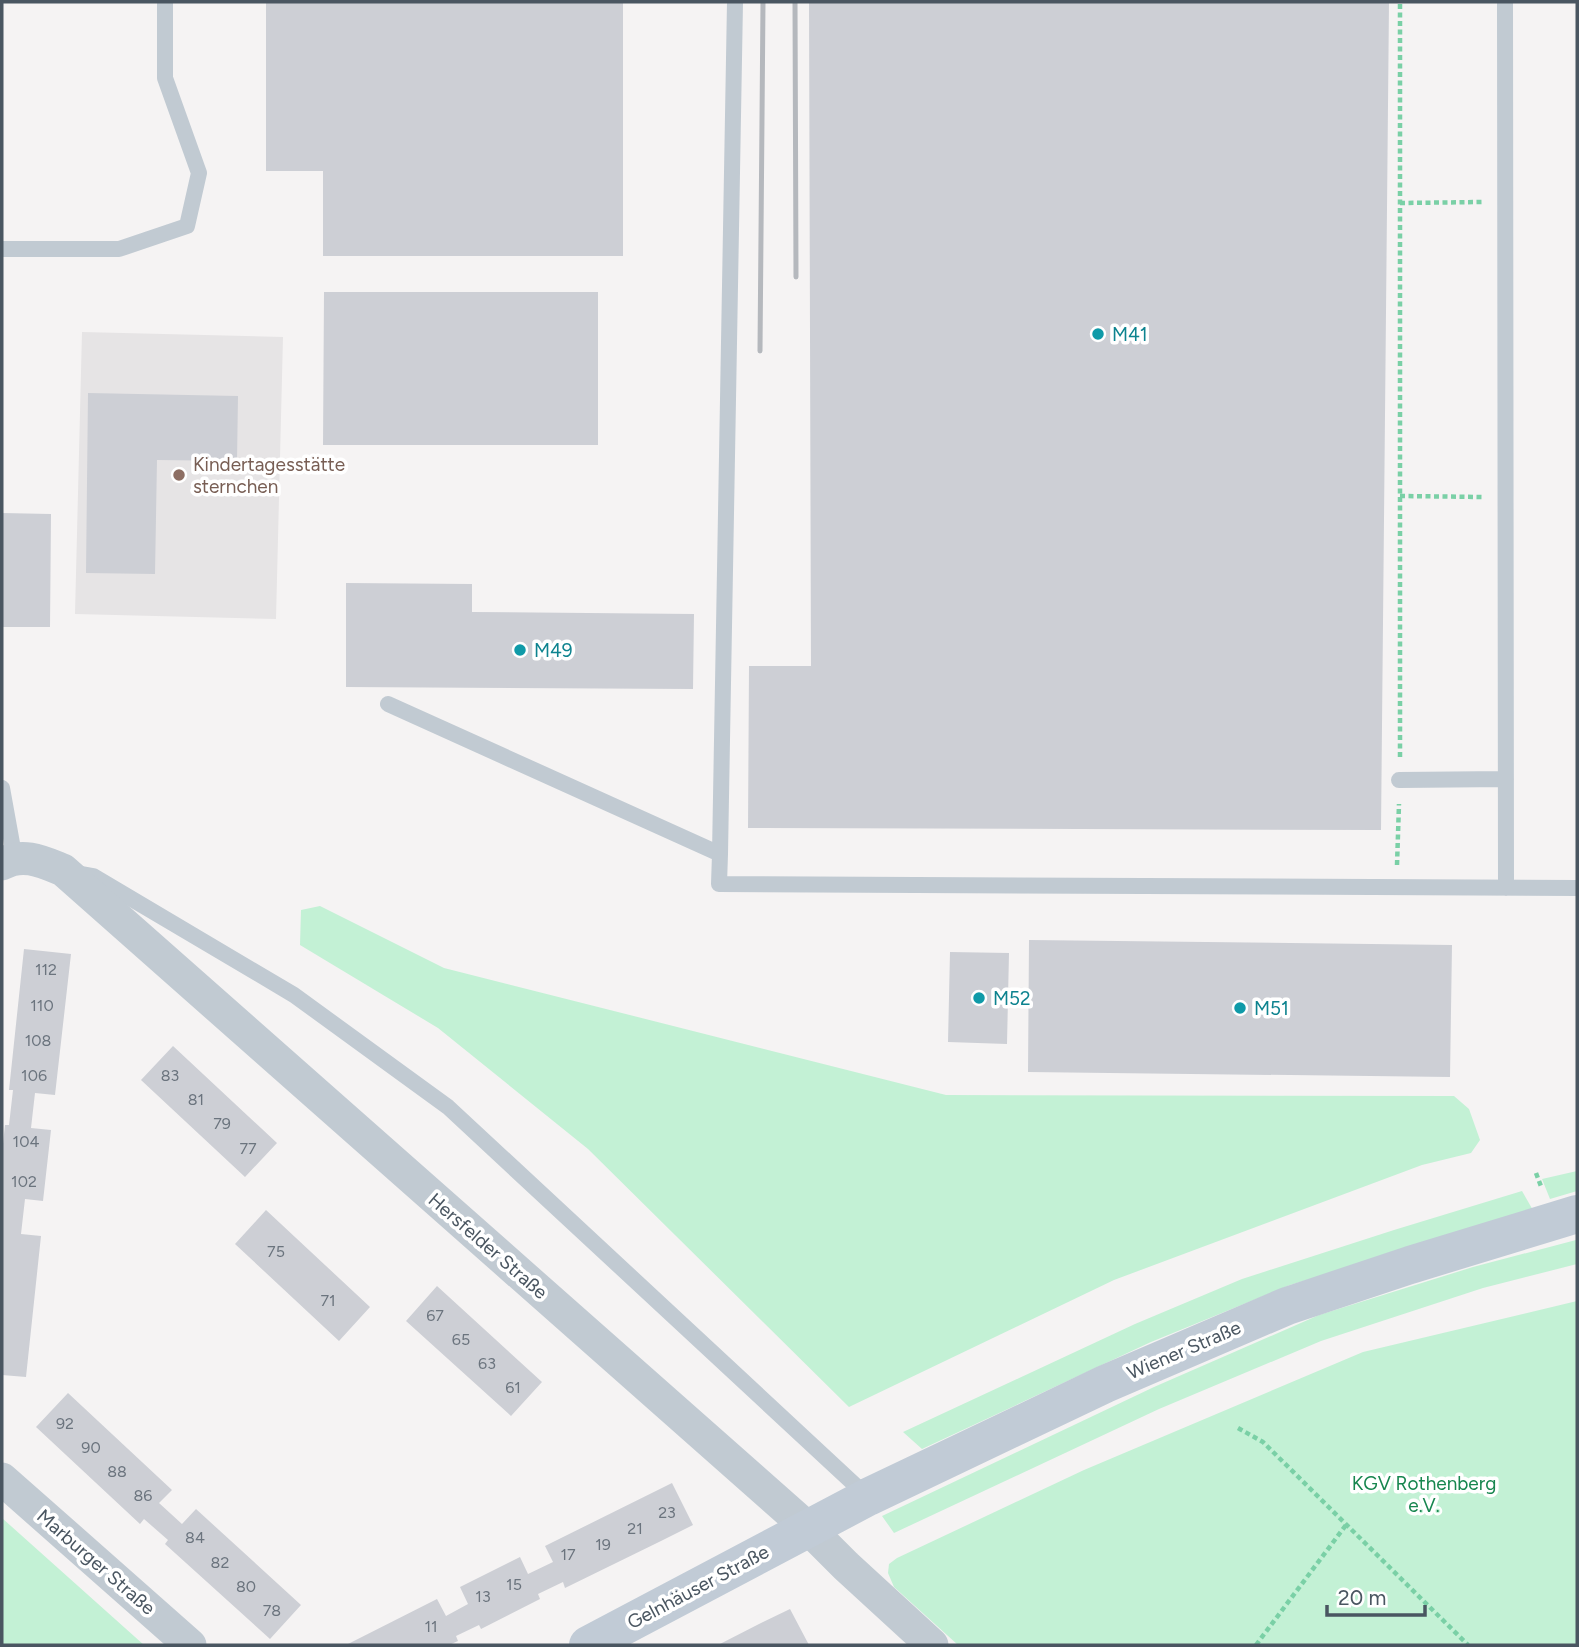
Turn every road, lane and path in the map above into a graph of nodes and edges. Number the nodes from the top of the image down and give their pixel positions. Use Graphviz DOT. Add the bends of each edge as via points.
graph roads {
  1 [pos="165,2"];
  2 [pos="735,2"];
  3 [pos="1400,2"];
  4 [pos="1505,2"];
  5 [pos="1505,202"];
  6 [pos="1400,203"];
  7 [pos="2,248"];
  8 [pos="1400,496"];
  9 [pos="1506,497"];
  10 [pos="388,704"];
  11 [pos="1506,779"];
  12 [pos="1399,780"];
  13 [pos="2,788"];
  14 [pos="720,854"];
  15 [pos="28,863"];
  16 [pos="1397,887"];
  17 [pos="1507,888"];
  18 [pos="1577,888"];
  19 [pos="1577,1214"];
  20 [pos="1238,1428"];
  21 [pos="2,1479"];
  22 [pos="869,1497"];
  23 [pos="1346,1525"];
  24 [pos="808,1529"];
  25 [pos="190,1645"];
  26 [pos="589,1645"];
  27 [pos="932,1645"];
  28 [pos="1256,1645"];
  29 [pos="1468,1645"];
  1 -- 7 [label="lane" via="165,78 200,173 187,226 118,249"];
  2 -- 14 [label="lane"];
  3 -- 6 [label="path"];
  4 -- 5 [label="lane"];
  5 -- 6 [label="path"];
  5 -- 9 [label="lane"];
  6 -- 8 [label="path"];
  8 -- 9 [label="path"];
  8 -- 12 [label="path"];
  9 -- 11 [label="lane"];
  10 -- 14 [label="lane"];
  11 -- 12 [label="lane"];
  11 -- 17 [label="lane"];
  12 -- 16 [label="path"];
  13 -- 15 [label="lane"];
  14 -- 16 [label="lane" via="719,884"];
  15 -- 22 [label="lane" via="93,876 293,995 448,1107"];
  15 -- 24 [label="street, Hersfelder Straße"];
  16 -- 17 [label="lane"];
  17 -- 18 [label="lane"];
  19 -- 22 [label="main road, Wiener Straße" via="1287,1306 1105,1384"];
  20 -- 23 [label="path" via="1262,1442"];
  21 -- 25 [label="street, Marburger Straße"];
  22 -- 24 [label="main road, Wiener Straße"];
  23 -- 28 [label="path"];
  23 -- 29 [label="path"];
  24 -- 26 [label="main road, Gelnhäuser Straße"];
  24 -- 27 [label="street, Hersfelder Straße"];
}
